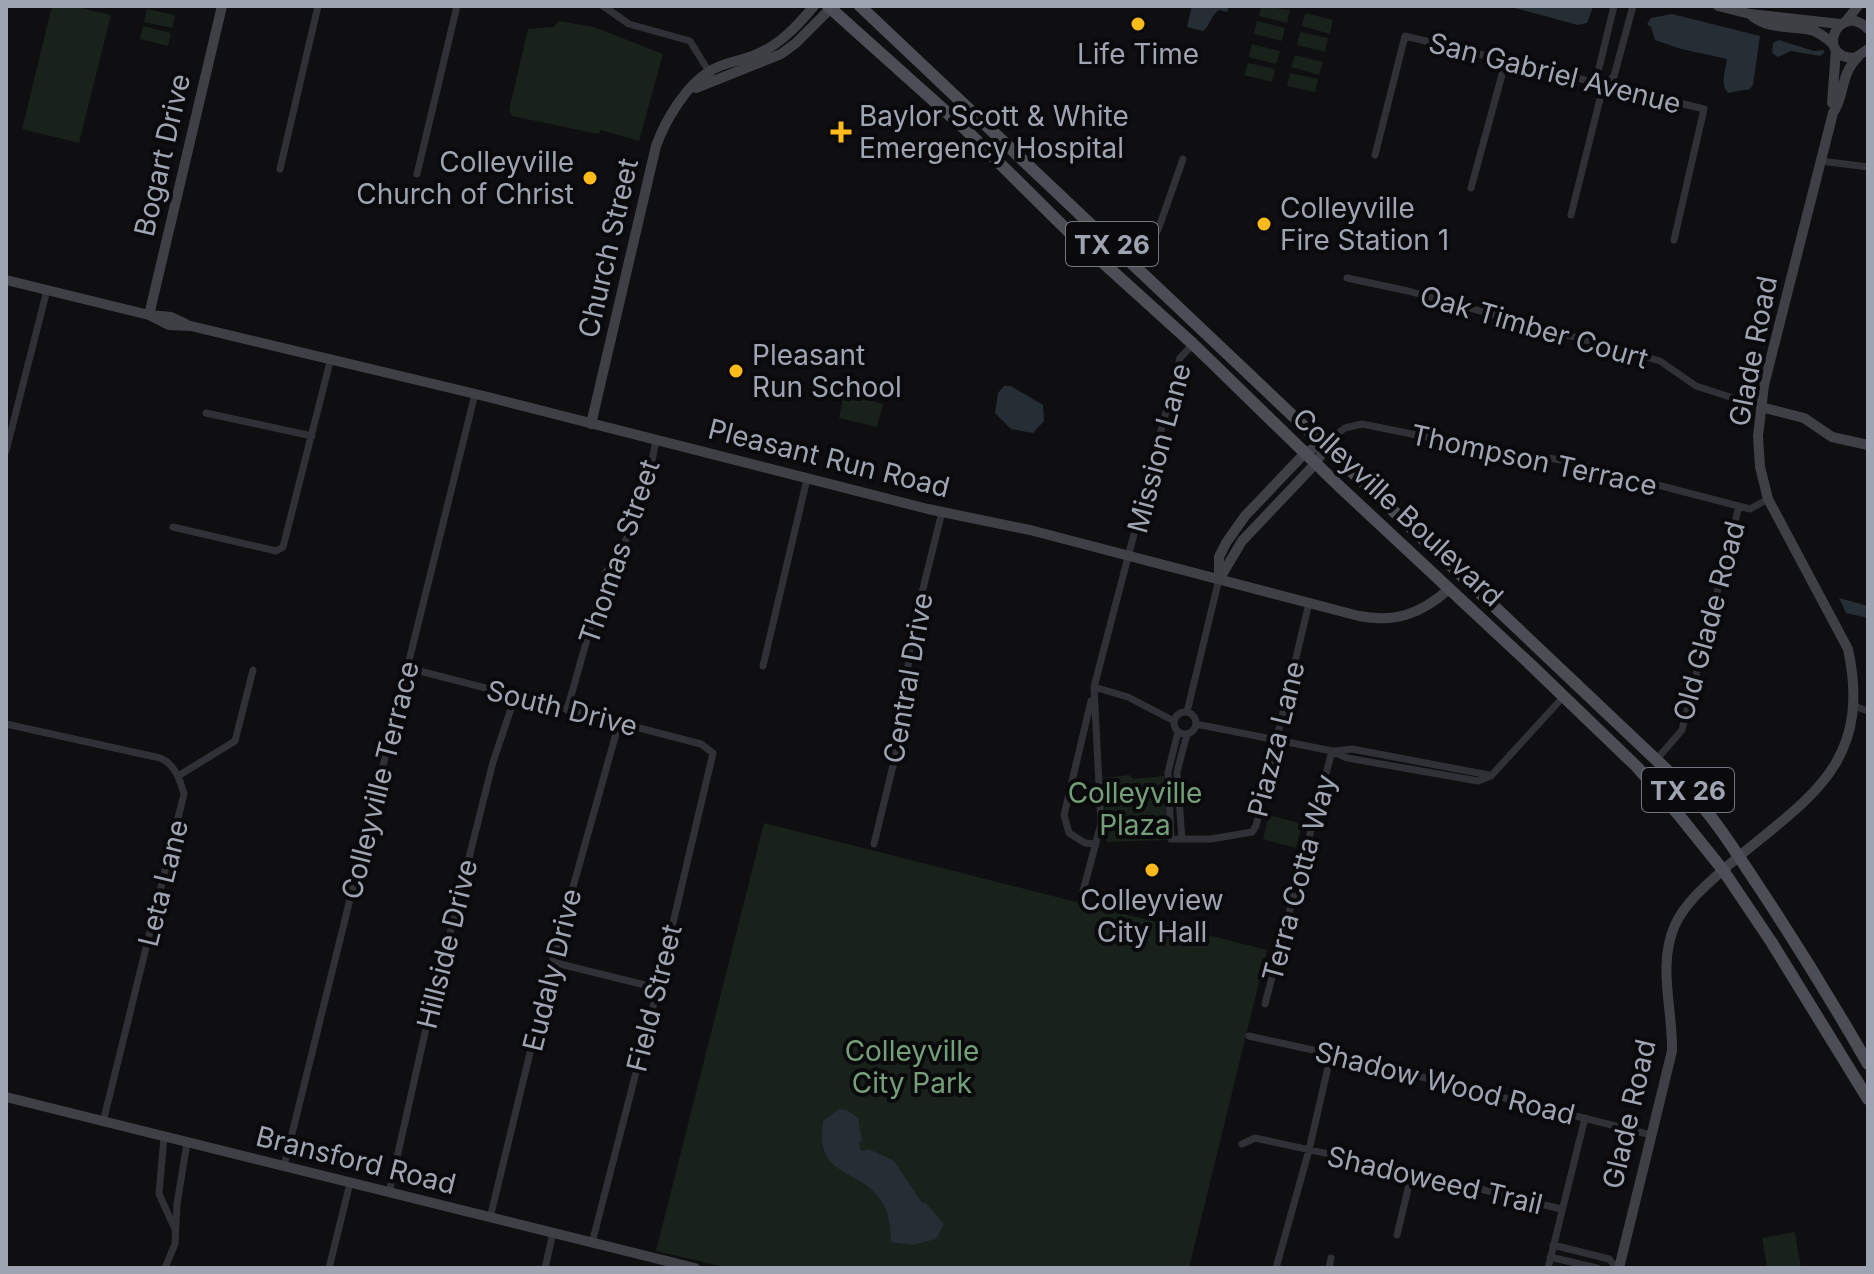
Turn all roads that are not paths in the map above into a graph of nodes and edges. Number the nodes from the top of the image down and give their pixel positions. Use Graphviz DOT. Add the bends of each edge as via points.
graph roads {
  1 [pos="222,6"];
  2 [pos="318,6"];
  3 [pos="457,6"];
  4 [pos="603,6"];
  5 [pos="814,6"];
  6 [pos="860,6"];
  7 [pos="1614,6"];
  8 [pos="1633,6"];
  9 [pos="1718,6"];
  10 [pos="1858,6"];
  11 [pos="831,7"];
  12 [pos="1744,10"];
  13 [pos="1843,22"];
  14 [pos="1868,29"];
  15 [pos="1835,47"];
  16 [pos="1868,49"];
  17 [pos="774,52"];
  18 [pos="1858,57"];
  19 [pos="1506,60"];
  20 [pos="711,76"];
  21 [pos="1603,87"];
  22 [pos="1833,113"];
  23 [pos="1375,155"];
  24 [pos="1183,159"];
  25 [pos="1821,161"];
  26 [pos="1868,167"];
  27 [pos="280,169"];
  28 [pos="417,174"];
  29 [pos="1471,188"];
  30 [pos="1571,215"];
  31 [pos="1674,240"];
  32 [pos="1133,264"];
  33 [pos="1116,275"];
  34 [pos="1347,278"];
  35 [pos="6,280"];
  36 [pos="47,290"];
  37 [pos="149,315"];
  38 [pos="1205,332"];
  39 [pos="1193,344"];
  40 [pos="331,358"];
  41 [pos="475,394"];
  42 [pos="1761,407"];
  43 [pos="206,413"];
  44 [pos="591,424"];
  45 [pos="312,436"];
  46 [pos="656,440"];
  47 [pos="1326,443"];
  48 [pos="1868,445"];
  49 [pos="6,451"];
  50 [pos="1305,453"];
  51 [pos="1316,463"];
  52 [pos="807,479"];
  53 [pos="1768,499"];
  54 [pos="1739,506"];
  55 [pos="942,512"];
  56 [pos="173,527"];
  57 [pos="1129,556"];
  58 [pos="1219,579"];
  59 [pos="1449,589"];
  60 [pos="1309,603"];
  61 [pos="763,666"];
  62 [pos="408,668"];
  63 [pos="253,670"];
  64 [pos="1094,687"];
  65 [pos="1564,696"];
  66 [pos="515,697"];
  67 [pos="1854,706"];
  68 [pos="567,710"];
  69 [pos="1868,711"];
  70 [pos="1187,712"];
  71 [pos="1174,721"];
  72 [pos="619,723"];
  73 [pos="6,724"];
  74 [pos="1196,724"];
  75 [pos="1183,733"];
  76 [pos="1277,739"];
  77 [pos="1332,751"];
  78 [pos="713,753"];
  79 [pos="1657,759"];
  80 [pos="178,776"];
  81 [pos="1182,839"];
  82 [pos="874,844"];
  83 [pos="1096,844"];
  84 [pos="1739,856"];
  85 [pos="1723,870"];
  86 [pos="1083,891"];
  87 [pos="552,962"];
  88 [pos="657,988"];
  89 [pos="1265,1004"];
  90 [pos="1249,1036"];
  91 [pos="1856,1043"];
  92 [pos="1840,1052"];
  93 [pos="1331,1054"];
  94 [pos="1868,1064"];
  95 [pos="6,1097"];
  96 [pos="1868,1099"];
  97 [pos="1585,1118"];
  98 [pos="103,1122"];
  99 [pos="1651,1135"];
  100 [pos="164,1137"];
  101 [pos="187,1143"];
  102 [pos="1242,1144"];
  103 [pos="1309,1150"];
  104 [pos="284,1166"];
  105 [pos="1412,1172"];
  106 [pos="350,1183"];
  107 [pos="389,1193"];
  108 [pos="159,1194"];
  109 [pos="178,1196"];
  110 [pos="1561,1209"];
  111 [pos="490,1218"];
  112 [pos="176,1231"];
  113 [pos="553,1233"];
  114 [pos="1397,1235"];
  115 [pos="592,1243"];
  116 [pos="1553,1245"];
  117 [pos="1550,1257"];
  118 [pos="1331,1258"];
  119 [pos="165,1268"];
  120 [pos="329,1268"];
  121 [pos="545,1268"];
  122 [pos="695,1268"];
  123 [pos="1276,1268"];
  124 [pos="1329,1268"];
  125 [pos="1548,1268"];
  126 [pos="1597,1268"];
  127 [pos="1618,1268"];
  1 -- 37 [label="street, Bogart Drive"];
  2 -- 27 [label="street"];
  3 -- 28 [label="street"];
  4 -- 20 [label="street" via="629,24 690,41"];
  5 -- 17 [label="street, Church Street"];
  6 -- 32 [label="main road, Colleyville Boulevard / TX 26"];
  7 -- 21 [label="street" via="1598,72"];
  8 -- 21 [label="street" via="1614,76"];
  9 -- 12 [label="street"];
  10 -- 13 [label="street, Glade Road"];
  11 -- 17 [label="street, Church Street" via="796,43"];
  11 -- 33 [label="main road, Colleyville Boulevard / TX 26"];
  12 -- 13 [label="street"];
  12 -- 15 [label="street" via="1757,21 1812,30"];
  13 -- 14 [label="street" via="1861,22"];
  13 -- 15 [label="street, Glade Road" via="1835,30"];
  15 -- 18 [label="street" via="1843,57"];
  15 -- 22 [label="street, Glade Road"];
  16 -- 18 [label="street, Glade Road"];
  17 -- 20 [label="street, Church Street"];
  18 -- 22 [label="street, Glade Road" via="1847,69"];
  19 -- 21 [label="street, San Gabriel Avenue"];
  19 -- 23 [label="street, San Gabriel Avenue" via="1405,36"];
  19 -- 29 [label="street"];
  20 -- 44 [label="street, Church Street" via="670,115 656,146"];
  21 -- 30 [label="street"];
  21 -- 31 [label="street, San Gabriel Avenue" via="1704,109"];
  22 -- 25 [label="street, Glade Road"];
  24 -- 32 [label="street" via="1158,230"];
  25 -- 26 [label="street"];
  25 -- 42 [label="street, Glade Road"];
  32 -- 33 [label="main road"];
  32 -- 38 [label="main road, Colleyville Boulevard / TX 26"];
  33 -- 39 [label="main road, Colleyville Boulevard / TX 26"];
  34 -- 42 [label="street, Oak Timber Court" via="1660,361 1696,386"];
  35 -- 36 [label="street, Pleasant Run Road"];
  36 -- 37 [label="street, Pleasant Run Road"];
  36 -- 49 [label="street"];
  37 -- 40 [label="street, Pleasant Run Road"];
  38 -- 39 [label="main road"];
  38 -- 47 [label="main road, Colleyville Boulevard / TX 26"];
  39 -- 50 [label="main road, Colleyville Boulevard / TX 26"];
  39 -- 57 [label="street, Mission Lane" via="1180,358"];
  40 -- 41 [label="street, Pleasant Run Road"];
  40 -- 45 [label="street"];
  41 -- 44 [label="street, Pleasant Run Road"];
  41 -- 62 [label="street, Colleyville Terrace"];
  42 -- 48 [label="street" via="1804,418 1832,437"];
  42 -- 53 [label="street, Glade Road" via="1760,467"];
  43 -- 45 [label="street"];
  44 -- 46 [label="street, Pleasant Run Road"];
  45 -- 56 [label="street" via="280,550"];
  46 -- 52 [label="street, Pleasant Run Road"];
  46 -- 68 [label="street, Thomas Street" via="647,488 630,533 606,572"];
  47 -- 50 [label="street"];
  47 -- 51 [label="street"];
  47 -- 54 [label="street, Thompson Terrace" via="1342,429 1362,424 1561,460"];
  47 -- 79 [label="main road, Colleyville Boulevard / TX 26"];
  50 -- 51 [label="main road, Colleyville Boulevard / TX 26"];
  50 -- 58 [label="street" via="1226,543 1219,557"];
  51 -- 58 [label="street" via="1242,541"];
  51 -- 59 [label="main road, Colleyville Boulevard / TX 26"];
  52 -- 55 [label="street, Pleasant Run Road"];
  52 -- 61 [label="street"];
  53 -- 54 [label="street, Old Glade Road" via="1750,509"];
  53 -- 67 [label="street, Glade Road" via="1848,649"];
  54 -- 79 [label="street, Old Glade Road" via="1682,730"];
  55 -- 57 [label="street, Pleasant Run Road"];
  55 -- 82 [label="street, Central Drive" via="912,633 899,741"];
  57 -- 58 [label="street, Pleasant Run Road"];
  57 -- 64 [label="street, Mission Lane"];
  58 -- 60 [label="street, Pleasant Run Road"];
  58 -- 70 [label="street"];
  59 -- 60 [label="street, Pleasant Run Road" via="1420,611 1394,619"];
  59 -- 65 [label="main road, Colleyville Boulevard / TX 26"];
  60 -- 76 [label="street, Piazza Lane"];
  62 -- 66 [label="street, South Drive"];
  62 -- 104 [label="street, Colleyville Terrace"];
  63 -- 80 [label="street" via="235,741"];
  64 -- 71 [label="street" via="1128,697"];
  64 -- 83 [label="street" via="1101,824"];
  64 -- 83 [label="street, Mission Lane" via="1064,815 1075,838"];
  65 -- 77 [label="street" via="1491,776 1478,781"];
  65 -- 85 [label="main road, Colleyville Boulevard / TX 26" via="1637,767"];
  66 -- 68 [label="street, South Drive"];
  66 -- 107 [label="street, Hillside Drive" via="485,792"];
  67 -- 69 [label="street"];
  67 -- 84 [label="street, Glade Road" via="1854,722 1835,769 1781,824"];
  68 -- 72 [label="street, South Drive"];
  70 -- 71 [label="street"];
  70 -- 74 [label="street"];
  71 -- 75 [label="street"];
  72 -- 78 [label="street, South Drive" via="701,744"];
  72 -- 87 [label="street, Eudaly Drive"];
  73 -- 80 [label="street" via="160,758"];
  74 -- 75 [label="street"];
  74 -- 76 [label="street"];
  75 -- 81 [label="street" via="1177,772"];
  75 -- 81 [label="street, Piazza Lane" via="1168,772 1171,839"];
  76 -- 77 [label="street"];
  76 -- 81 [label="street, Piazza Lane" via="1256,826 1247,835"];
  77 -- 89 [label="street, Terra Cotta Way"];
  78 -- 88 [label="street, Field Street"];
  79 -- 84 [label="main road, Colleyville Boulevard / TX 26" via="1703,805"];
  80 -- 98 [label="street, Leta Lane" via="183,808"];
  83 -- 86 [label="street"];
  84 -- 85 [label="street, Glade Road"];
  84 -- 91 [label="main road, Colleyville Boulevard / TX 26"];
  85 -- 92 [label="main road, Colleyville Boulevard / TX 26"];
  85 -- 99 [label="street, Glade Road" via="1682,913 1671,935 1665,966 1672,1051"];
  87 -- 88 [label="street"];
  87 -- 111 [label="street, Eudaly Drive"];
  88 -- 115 [label="street, Field Street"];
  90 -- 93 [label="street, Shadow Wood Road"];
  91 -- 92 [label="main road"];
  91 -- 94 [label="main road, Colleyville Boulevard / TX 26"];
  92 -- 96 [label="main road, Colleyville Boulevard / TX 26"];
  93 -- 97 [label="street, Shadow Wood Road"];
  93 -- 103 [label="street"];
  95 -- 98 [label="street, Bransford Road"];
  97 -- 99 [label="street, Shadow Wood Road"];
  97 -- 110 [label="street"];
  98 -- 100 [label="street, Bransford Road"];
  99 -- 127 [label="street, Glade Road"];
  100 -- 101 [label="street, Bransford Road"];
  100 -- 108 [label="street"];
  101 -- 104 [label="street, Bransford Road"];
  101 -- 109 [label="street"];
  102 -- 103 [label="street, Shadoweed Trail" via="1255,1138"];
  103 -- 105 [label="street, Shadoweed Trail"];
  103 -- 123 [label="street"];
  104 -- 106 [label="street, Bransford Road"];
  105 -- 110 [label="street, Shadoweed Trail"];
  105 -- 114 [label="street"];
  106 -- 107 [label="street, Bransford Road"];
  106 -- 120 [label="street"];
  107 -- 111 [label="street, Bransford Road"];
  108 -- 109 [label="street"];
  108 -- 112 [label="street"];
  109 -- 112 [label="street"];
  110 -- 116 [label="street"];
  111 -- 113 [label="street, Bransford Road"];
  112 -- 119 [label="street"];
  113 -- 115 [label="street, Bransford Road"];
  113 -- 121 [label="street"];
  115 -- 122 [label="street, Bransford Road"];
  116 -- 117 [label="street"];
  116 -- 127 [label="street" via="1609,1259"];
  117 -- 125 [label="street"];
  117 -- 126 [label="street"];
  118 -- 124 [label="street"];
}
